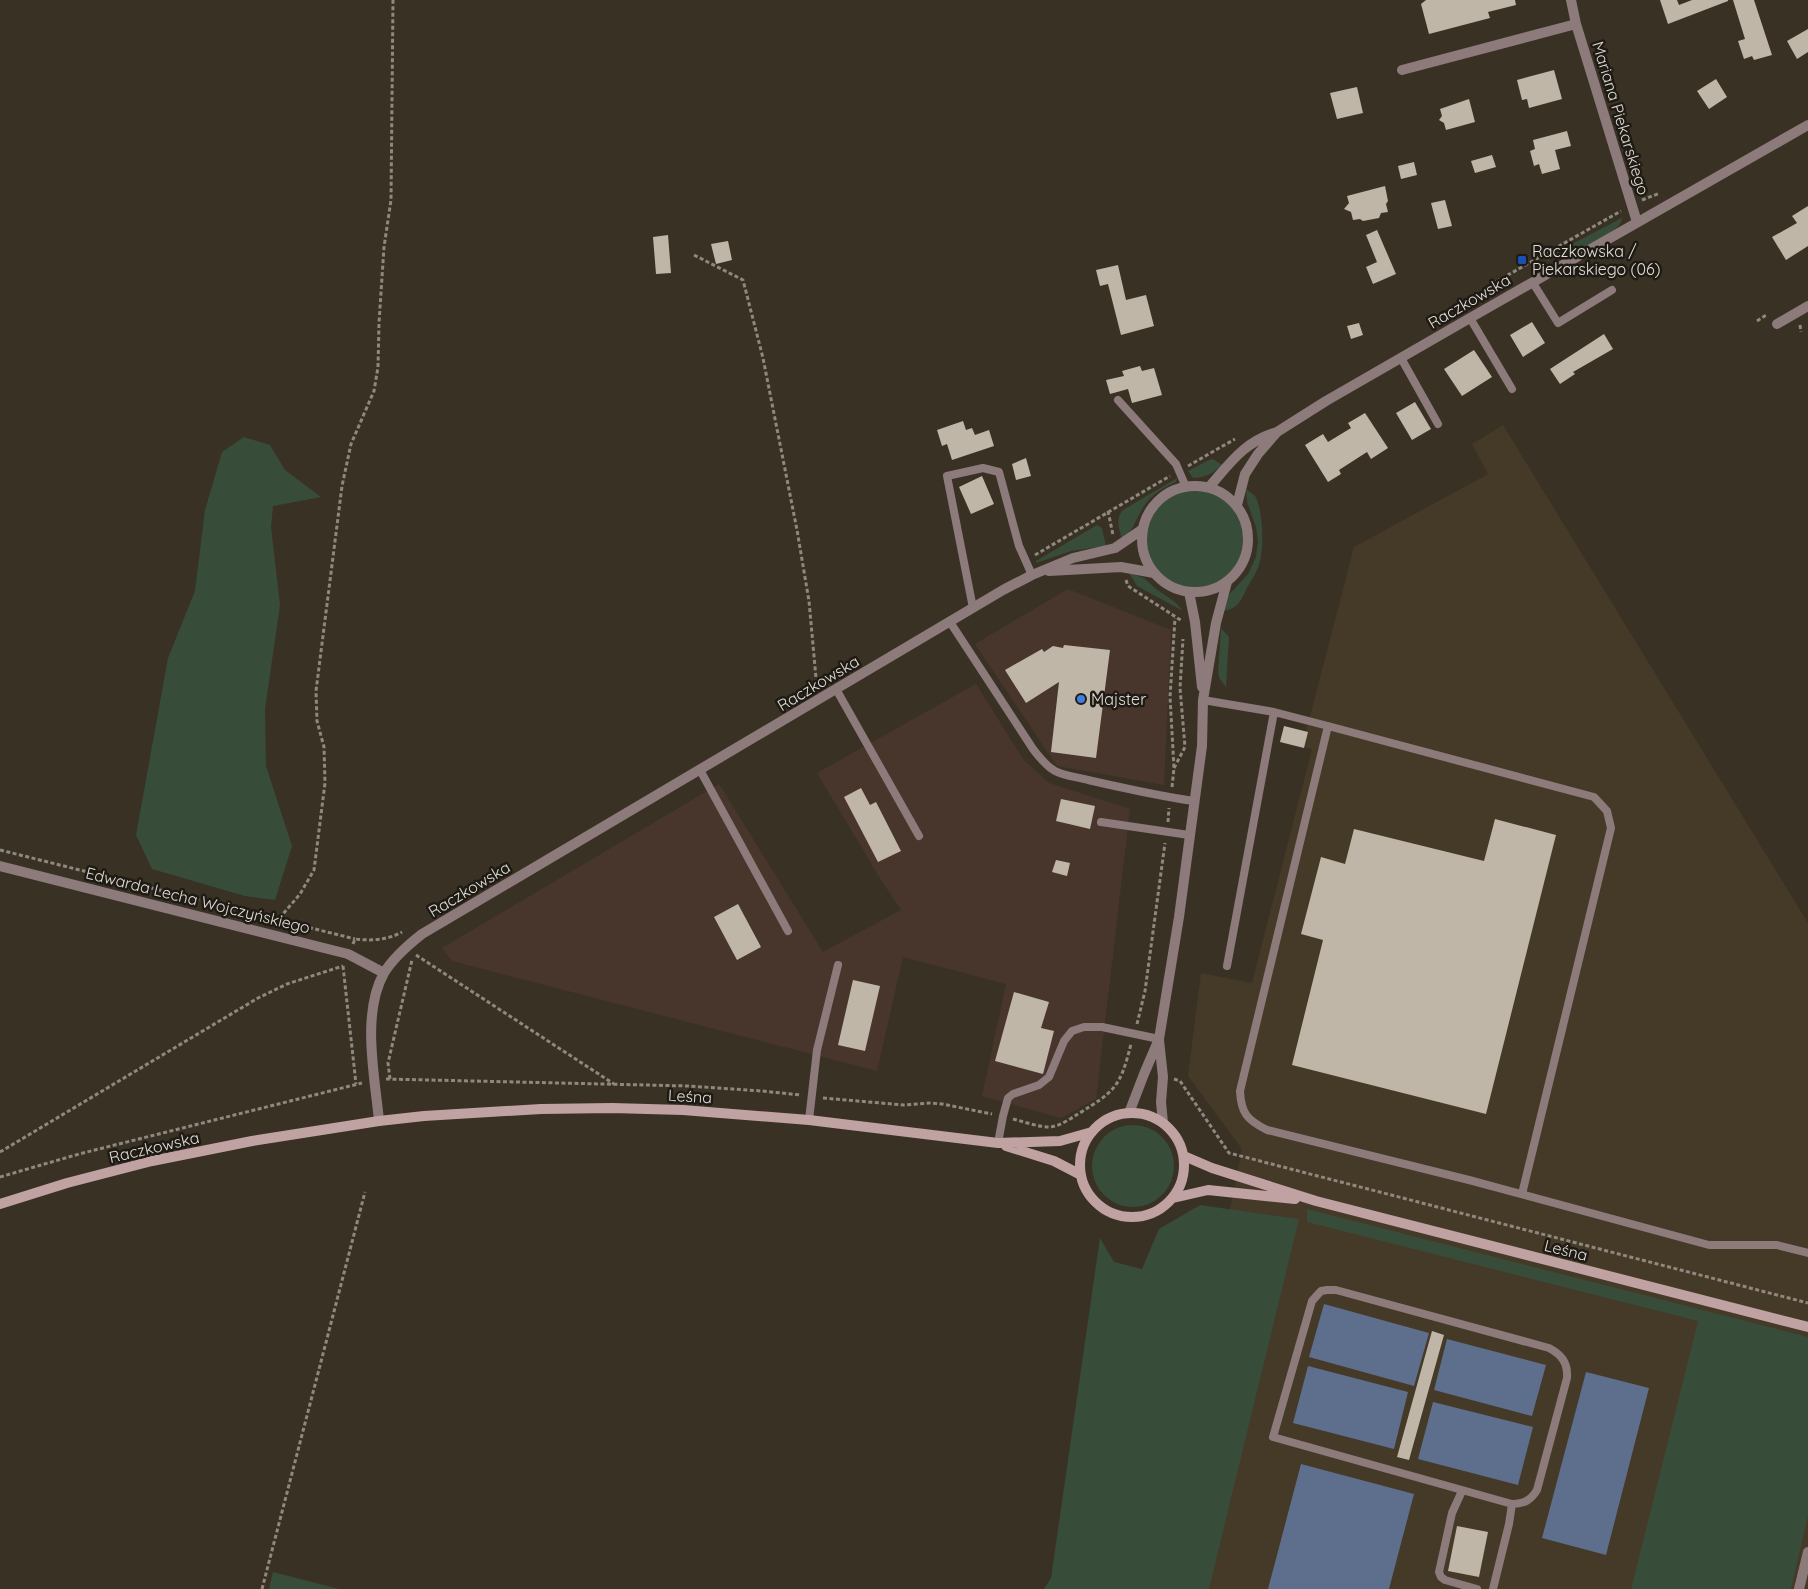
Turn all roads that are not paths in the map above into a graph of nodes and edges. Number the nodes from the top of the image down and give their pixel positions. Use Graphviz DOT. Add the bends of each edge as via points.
graph roads {
  1 [pos="1571,0"];
  2 [pos="1576,24"];
  3 [pos="1402,70"];
  4 [pos="1808,126"];
  5 [pos="1637,222"];
  6 [pos="1532,283"];
  7 [pos="1612,290"];
  8 [pos="1808,306"];
  9 [pos="1470,318"];
  10 [pos="1777,324"];
  11 [pos="1401,358"];
  12 [pos="1512,389"];
  13 [pos="1118,400"];
  14 [pos="1438,424"];
  15 [pos="1278,432"];
  16 [pos="1186,487"];
  17 [pos="1209,487"];
  18 [pos="1237,505"];
  19 [pos="1143,529"];
  20 [pos="1045,571"];
  21 [pos="1154,573"];
  22 [pos="1032,575"];
  23 [pos="1227,582"];
  24 [pos="1189,592"];
  25 [pos="973,608"];
  26 [pos="950,622"];
  27 [pos="832,692"];
  28 [pos="1203,700"];
  29 [pos="1274,712"];
  30 [pos="1328,726"];
  31 [pos="700,770"];
  32 [pos="1194,801"];
  33 [pos="1101,822"];
  34 [pos="919,836"];
  35 [pos="1189,836"];
  36 [pos="0,866"];
  37 [pos="788,931"];
  38 [pos="838,965"];
  39 [pos="1227,966"];
  40 [pos="384,973"];
  41 [pos="1159,1039"];
  42 [pos="1129,1113"];
  43 [pos="809,1120"];
  44 [pos="379,1121"];
  45 [pos="1162,1123"];
  46 [pos="1092,1132"];
  47 [pos="998,1143"];
  48 [pos="1184,1156"];
  49 [pos="1081,1175"];
  50 [pos="1522,1194"];
  51 [pos="1173,1198"];
  52 [pos="1316,1201"];
  53 [pos="0,1204"];
  54 [pos="1808,1253"];
  55 [pos="1808,1327"];
  56 [pos="1462,1491"];
  57 [pos="1512,1504"];
  58 [pos="1808,1555"];
  59 [pos="1477,1589"];
  60 [pos="1493,1589"];
  61 [pos="1799,1589"];
  1 -- 2 [label="street, Mariana Piekarskiego"];
  2 -- 3 [label="street, Mariana Piekarskiego"];
  2 -- 5 [label="street, Mariana Piekarskiego"];
  4 -- 5 [label="street, Raczkowska"];
  5 -- 6 [label="street, Raczkowska"];
  6 -- 7 [label="lane" via="1558,323"];
  6 -- 9 [label="street, Raczkowska"];
  8 -- 10 [label="street"];
  9 -- 11 [label="street, Raczkowska"];
  9 -- 12 [label="lane"];
  11 -- 14 [label="lane"];
  11 -- 15 [label="street, Raczkowska"];
  13 -- 16 [label="lane" via="1176,464"];
  15 -- 17 [label="street, Raczkowska" via="1251,443"];
  15 -- 18 [label="street, Raczkowska" via="1245,474"];
  16 -- 17 [label="street"];
  16 -- 19 [label="street" via="1163,496 1152,508"];
  17 -- 18 [label="street"];
  18 -- 23 [label="street" via="1246,519 1248,550 1242,566"];
  19 -- 20 [label="street, Raczkowska" via="1116,548 1073,558"];
  19 -- 21 [label="street" via="1143,554"];
  20 -- 21 [label="street, Raczkowska" via="1121,567"];
  20 -- 22 [label="street, Raczkowska"];
  21 -- 24 [label="street" via="1174,588"];
  22 -- 25 [label="street, Raczkowska"];
  22 -- 25 [label="lane" via="1019,546 999,472 983,468 947,476"];
  23 -- 24 [label="street" via="1204,592"];
  23 -- 28 [label="street" via="1216,623"];
  24 -- 28 [label="street"];
  25 -- 26 [label="street, Raczkowska"];
  26 -- 27 [label="street, Raczkowska"];
  26 -- 32 [label="lane" via="1033,749 1053,770"];
  27 -- 31 [label="street, Raczkowska"];
  27 -- 34 [label="lane"];
  28 -- 29 [label="lane"];
  28 -- 32 [label="street" via="1202,746"];
  29 -- 30 [label="lane"];
  29 -- 39 [label="lane"];
  30 -- 50 [label="lane" via="1594,797 1606,811 1611,828"];
  30 -- 50 [label="lane" via="1240,1091 1240,1105 1253,1123 1267,1130"];
  31 -- 37 [label="lane"];
  31 -- 40 [label="street, Raczkowska" via="422,934"];
  32 -- 35 [label="street"];
  33 -- 35 [label="lane"];
  35 -- 41 [label="street"];
  36 -- 40 [label="street, Edwarda Lecha Wojczyńskiego" via="348,954"];
  38 -- 43 [label="lane" via="817,1050"];
  40 -- 44 [label="street, Raczkowska" via="373,1004 370,1031"];
  41 -- 42 [label="street"];
  41 -- 45 [label="street" via="1163,1077"];
  41 -- 47 [label="lane" via="1102,1027 1084,1027 1072,1032 1064,1041 1049,1077 1039,1085 1008,1098"];
  42 -- 45 [label="main road" via="1152,1117"];
  42 -- 46 [label="main road" via="1108,1119"];
  43 -- 44 [label="main road, Leśna" via="612,1108 541,1109"];
  43 -- 47 [label="main road, Leśna"];
  44 -- 53 [label="main road, Raczkowska" via="152,1161"];
  45 -- 48 [label="main road" via="1176,1137"];
  46 -- 47 [label="main road, Leśna" via="1060,1141"];
  46 -- 49 [label="main road" via="1081,1153"];
  47 -- 49 [label="main road, Leśna" via="1054,1161"];
  48 -- 51 [label="main road" via="1183,1178"];
  48 -- 52 [label="main road, Leśna"];
  49 -- 51 [label="main road" via="1084,1187 1098,1206 1120,1216 1132,1218 1155,1213"];
  50 -- 54 [label="lane" via="1709,1245 1777,1245"];
  51 -- 52 [label="main road, Leśna" via="1208,1190"];
  52 -- 55 [label="main road, Leśna"];
  56 -- 57 [label="lane"];
  56 -- 57 [label="lane" via="1273,1437 1312,1301 1321,1291 1336,1290 1558,1353 1567,1369 1567,1378 1537,1490 1527,1501"];
  56 -- 59 [label="lane" via="1452,1513 1439,1572 1445,1580"];
  57 -- 60 [label="lane"];
  58 -- 61 [label="street"];
}
